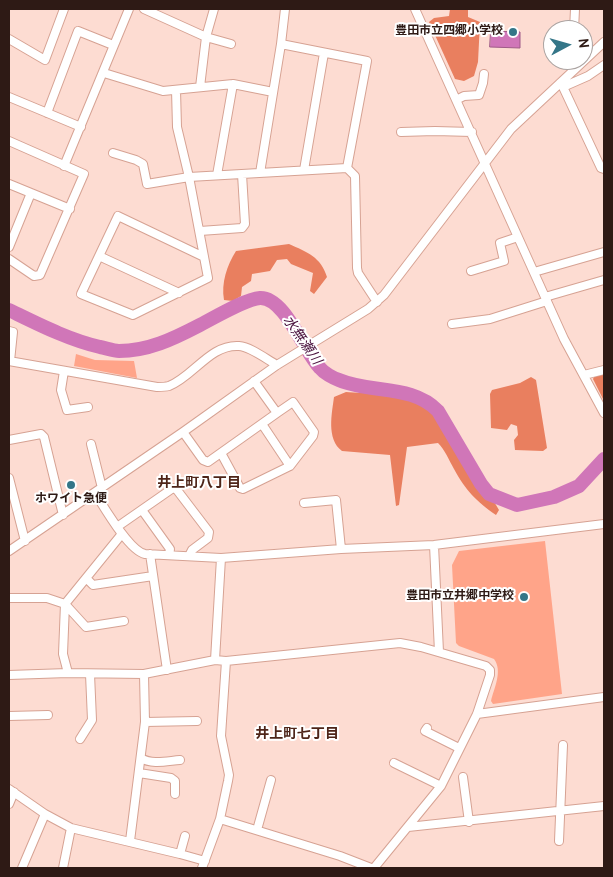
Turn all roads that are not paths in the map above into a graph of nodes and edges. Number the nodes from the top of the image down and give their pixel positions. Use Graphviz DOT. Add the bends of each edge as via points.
graph roads {
  1 [pos="64,9"];
  2 [pos="129,9"];
  3 [pos="144,9"];
  4 [pos="214,9"];
  5 [pos="285,9"];
  6 [pos="415,9"];
  7 [pos="206,37"];
  8 [pos="9,39"];
  9 [pos="604,42"];
  10 [pos="231,44"];
  11 [pos="281,44"];
  12 [pos="113,45"];
  13 [pos="324,53"];
  14 [pos="604,65"];
  15 [pos="572,71"];
  16 [pos="104,73"];
  17 [pos="484,74"];
  18 [pos="233,84"];
  19 [pos="562,85"];
  20 [pos="200,87"];
  21 [pos="176,90"];
  22 [pos="273,92"];
  23 [pos="9,97"];
  24 [pos="456,100"];
  25 [pos="47,113"];
  26 [pos="81,127"];
  27 [pos="401,132"];
  28 [pos="472,132"];
  29 [pos="9,141"];
  30 [pos="113,152"];
  31 [pos="484,162"];
  32 [pos="64,166"];
  33 [pos="347,168"];
  34 [pos="604,169"];
  35 [pos="304,170"];
  36 [pos="260,173"];
  37 [pos="242,174"];
  38 [pos="217,175"];
  39 [pos="189,177"];
  40 [pos="9,184"];
  41 [pos="31,193"];
  42 [pos="70,209"];
  43 [pos="200,232"];
  44 [pos="518,237"];
  45 [pos="9,247"];
  46 [pos="604,252"];
  47 [pos="99,256"];
  48 [pos="204,257"];
  49 [pos="9,259"];
  50 [pos="471,271"];
  51 [pos="534,272"];
  52 [pos="604,280"];
  53 [pos="179,293"];
  54 [pos="546,299"];
  55 [pos="377,302"];
  56 [pos="452,324"];
  57 [pos="9,330"];
  58 [pos="9,361"];
  59 [pos="277,365"];
  60 [pos="604,370"];
  61 [pos="64,371"];
  62 [pos="584,375"];
  63 [pos="254,381"];
  64 [pos="88,407"];
  65 [pos="277,413"];
  66 [pos="604,413"];
  67 [pos="262,424"];
  68 [pos="183,432"];
  69 [pos="9,440"];
  70 [pos="91,444"];
  71 [pos="221,453"];
  72 [pos="290,466"];
  73 [pos="9,478"];
  74 [pos="102,488"];
  75 [pos="95,493"];
  76 [pos="304,503"];
  77 [pos="142,510"];
  78 [pos="63,515"];
  79 [pos="604,524"];
  80 [pos="117,526"];
  81 [pos="121,535"];
  82 [pos="25,541"];
  83 [pos="434,545"];
  84 [pos="341,549"];
  85 [pos="9,551"];
  86 [pos="150,554"];
  87 [pos="169,555"];
  88 [pos="189,556"];
  89 [pos="221,558"];
  90 [pos="153,576"];
  91 [pos="86,578"];
  92 [pos="9,598"];
  93 [pos="65,604"];
  94 [pos="124,621"];
  95 [pos="439,652"];
  96 [pos="214,660"];
  97 [pos="226,661"];
  98 [pos="167,670"];
  99 [pos="68,673"];
  100 [pos="90,674"];
  101 [pos="144,674"];
  102 [pos="9,675"];
  103 [pos="604,697"];
  104 [pos="477,714"];
  105 [pos="48,715"];
  106 [pos="9,716"];
  107 [pos="197,720"];
  108 [pos="145,722"];
  109 [pos="427,728"];
  110 [pos="80,739"];
  111 [pos="563,745"];
  112 [pos="459,748"];
  113 [pos="141,758"];
  114 [pos="180,760"];
  115 [pos="394,763"];
  116 [pos="139,773"];
  117 [pos="463,777"];
  118 [pos="271,780"];
  119 [pos="441,786"];
  120 [pos="11,791"];
  121 [pos="175,794"];
  122 [pos="9,804"];
  123 [pos="604,806"];
  124 [pos="561,811"];
  125 [pos="45,814"];
  126 [pos="220,819"];
  127 [pos="469,822"];
  128 [pos="408,827"];
  129 [pos="71,828"];
  130 [pos="257,830"];
  131 [pos="185,836"];
  132 [pos="130,841"];
  133 [pos="559,841"];
  134 [pos="180,854"];
  135 [pos="204,865"];
  136 [pos="360,866"];
  137 [pos="22,868"];
  138 [pos="63,868"];
  139 [pos="372,868"];
  1 -- 8 [label="street" via="45,60"];
  2 -- 12 [label="street"];
  3 -- 7 [label="street"];
  4 -- 7 [label="street"];
  5 -- 11 [label="street"];
  6 -- 24 [label="street"];
  7 -- 10 [label="street"];
  7 -- 20 [label="street"];
  9 -- 15 [label="street"];
  11 -- 13 [label="street"];
  11 -- 22 [label="street"];
  12 -- 16 [label="street"];
  12 -- 25 [label="street" via="78,32"];
  13 -- 33 [label="street" via="367,61"];
  13 -- 35 [label="street"];
  14 -- 19 [label="street" via="588,76"];
  15 -- 19 [label="street"];
  16 -- 21 [label="street" via="163,91"];
  16 -- 26 [label="street"];
  17 -- 24 [label="street" via="479,95"];
  18 -- 20 [label="street"];
  18 -- 22 [label="street"];
  18 -- 38 [label="street"];
  19 -- 31 [label="street" via="511,129"];
  19 -- 34 [label="street"];
  20 -- 21 [label="street"];
  21 -- 39 [label="street" via="177,127"];
  22 -- 36 [label="street"];
  23 -- 25 [label="street"];
  24 -- 28 [label="street"];
  25 -- 26 [label="street"];
  26 -- 32 [label="street"];
  27 -- 28 [label="street"];
  28 -- 31 [label="street"];
  29 -- 32 [label="street"];
  30 -- 39 [label="street" via="143,164 147,184"];
  31 -- 44 [label="street"];
  31 -- 55 [label="street"];
  32 -- 42 [label="street" via="84,174"];
  33 -- 35 [label="street"];
  33 -- 55 [label="street" via="355,176 358,273"];
  35 -- 36 [label="street"];
  36 -- 37 [label="street"];
  37 -- 38 [label="street"];
  37 -- 43 [label="street" via="245,224 242,228"];
  38 -- 39 [label="street"];
  39 -- 43 [label="street"];
  40 -- 41 [label="street"];
  41 -- 42 [label="street"];
  41 -- 45 [label="street"];
  42 -- 49 [label="street" via="40,275 34,276"];
  43 -- 48 [label="street"];
  44 -- 50 [label="street" via="500,244 504,261"];
  44 -- 51 [label="street"];
  46 -- 51 [label="street"];
  47 -- 48 [label="street" via="118,216"];
  47 -- 53 [label="street"];
  47 -- 53 [label="street" via="81,294 133,315"];
  48 -- 53 [label="street" via="208,278"];
  51 -- 54 [label="street"];
  52 -- 54 [label="street"];
  54 -- 56 [label="street" via="490,319"];
  54 -- 62 [label="street"];
  55 -- 59 [label="street"];
  57 -- 58 [label="street" via="13,332"];
  58 -- 61 [label="street"];
  59 -- 61 [label="street" via="240,346 225,348 168,386 157,388"];
  59 -- 63 [label="street"];
  60 -- 62 [label="street"];
  61 -- 64 [label="street" via="61,390 67,410"];
  62 -- 66 [label="street"];
  63 -- 65 [label="street"];
  63 -- 68 [label="street"];
  65 -- 67 [label="street"];
  65 -- 72 [label="street" via="293,402 314,432"];
  67 -- 71 [label="street"];
  67 -- 72 [label="street"];
  68 -- 71 [label="street" via="205,461"];
  68 -- 74 [label="street"];
  69 -- 78 [label="street" via="40,434 44,438"];
  70 -- 74 [label="street"];
  71 -- 72 [label="street" via="243,489"];
  73 -- 82 [label="street"];
  74 -- 75 [label="street"];
  75 -- 78 [label="street"];
  75 -- 80 [label="street"];
  76 -- 84 [label="street" via="336,500"];
  77 -- 80 [label="street"];
  77 -- 87 [label="street" via="170,549"];
  77 -- 88 [label="street" via="173,488 177,490 208,532 208,538"];
  78 -- 82 [label="street"];
  79 -- 83 [label="street"];
  80 -- 81 [label="street"];
  81 -- 86 [label="street" via="141,554"];
  81 -- 91 [label="street"];
  82 -- 85 [label="street"];
  83 -- 84 [label="street"];
  83 -- 95 [label="street"];
  84 -- 89 [label="street"];
  86 -- 87 [label="street"];
  86 -- 90 [label="street"];
  87 -- 88 [label="street"];
  88 -- 89 [label="street"];
  89 -- 96 [label="street"];
  90 -- 91 [label="street" via="93,585"];
  90 -- 98 [label="street"];
  91 -- 93 [label="street"];
  92 -- 93 [label="street" via="47,598"];
  93 -- 94 [label="street" via="86,627"];
  93 -- 99 [label="street" via="63,654"];
  95 -- 97 [label="street" via="400,643"];
  95 -- 104 [label="street" via="490,670"];
  96 -- 97 [label="street"];
  96 -- 98 [label="street"];
  97 -- 126 [label="street" via="222,736 229,775"];
  98 -- 101 [label="street"];
  99 -- 100 [label="street"];
  99 -- 102 [label="street"];
  100 -- 101 [label="street"];
  100 -- 110 [label="street" via="92,720"];
  101 -- 108 [label="street"];
  103 -- 104 [label="street"];
  104 -- 112 [label="street"];
  105 -- 106 [label="street"];
  107 -- 108 [label="street"];
  108 -- 113 [label="street"];
  109 -- 112 [label="street" via="426,731"];
  111 -- 124 [label="street"];
  112 -- 119 [label="street"];
  113 -- 114 [label="street" via="155,762"];
  113 -- 116 [label="street"];
  115 -- 119 [label="street"];
  116 -- 121 [label="street" via="171,778 175,781"];
  116 -- 132 [label="street"];
  117 -- 127 [label="street"];
  118 -- 130 [label="street"];
  119 -- 128 [label="street"];
  120 -- 122 [label="street"];
  120 -- 125 [label="street"];
  123 -- 124 [label="street"];
  124 -- 127 [label="street"];
  124 -- 133 [label="street"];
  125 -- 129 [label="street"];
  125 -- 137 [label="street"];
  126 -- 130 [label="street"];
  126 -- 135 [label="street"];
  127 -- 128 [label="street"];
  128 -- 139 [label="street"];
  129 -- 132 [label="street"];
  129 -- 138 [label="street"];
  130 -- 136 [label="street" via="340,856"];
  131 -- 134 [label="street"];
  132 -- 134 [label="street"];
  134 -- 135 [label="street"];
  136 -- 139 [label="street"];
}
